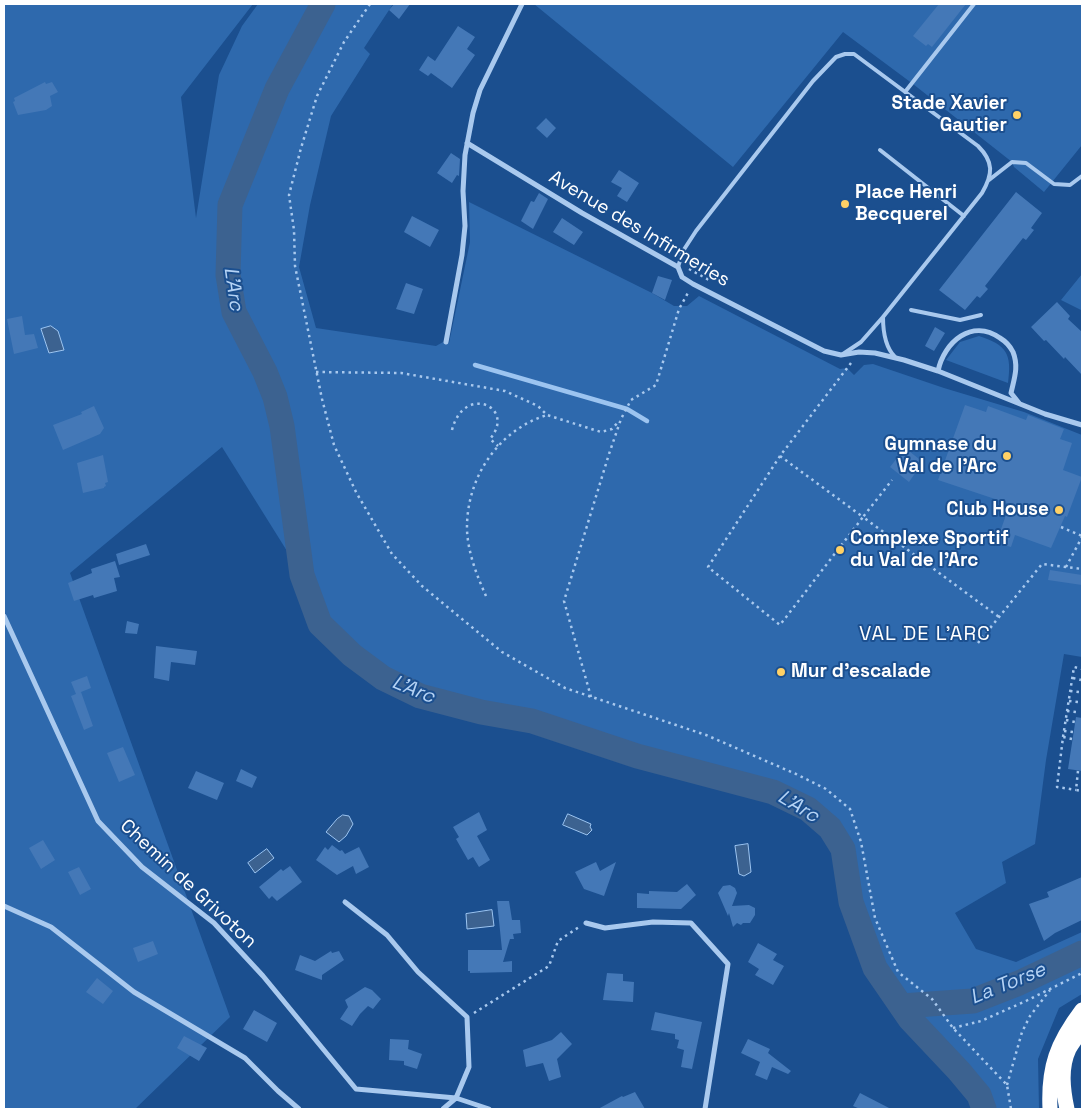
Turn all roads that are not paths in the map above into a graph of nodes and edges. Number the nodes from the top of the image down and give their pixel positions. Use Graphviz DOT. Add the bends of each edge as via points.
graph roads {
  1 [pos="522,4"];
  2 [pos="974,4"];
  3 [pos="905,92"];
  4 [pos="467,143"];
  5 [pos="880,150"];
  6 [pos="1082,176"];
  7 [pos="989,180"];
  8 [pos="964,216"];
  9 [pos="678,267"];
  10 [pos="911,310"];
  11 [pos="982,315"];
  12 [pos="884,318"];
  13 [pos="446,342"];
  14 [pos="841,355"];
  15 [pos="897,358"];
  16 [pos="938,371"];
  17 [pos="1019,403"];
  18 [pos="1082,425"];
  19 [pos="4,616"];
  20 [pos="345,902"];
  21 [pos="4,906"];
  22 [pos="586,923"];
  23 [pos="1082,1010"];
  24 [pos="1082,1029"];
  25 [pos="456,1098"];
  26 [pos="299,1109"];
  27 [pos="443,1109"];
  28 [pos="489,1109"];
  29 [pos="705,1109"];
  30 [pos="1050,1109"];
  31 [pos="1067,1109"];
  1 -- 4 [label="street" via="480,90"];
  2 -- 3 [label="lane"];
  3 -- 7 [label="lane" via="988,156"];
  3 -- 9 [label="lane" via="854,54 836,57 813,81 696,231 683,251"];
  4 -- 9 [label="street, Avenue des Infirmeries"];
  4 -- 13 [label="street" via="464,236"];
  5 -- 8 [label="lane"];
  6 -- 7 [label="lane" via="1070,185 1054,184 1026,163 1012,162"];
  7 -- 8 [label="lane"];
  8 -- 12 [label="lane"];
  9 -- 14 [label="street, Avenue des Infirmeries" via="682,277 694,284 824,351"];
  10 -- 11 [label="lane" via="960,320"];
  12 -- 14 [label="lane" via="861,342"];
  12 -- 15 [label="lane" via="885,340"];
  14 -- 15 [label="street, Avenue des Infirmeries" via="859,352"];
  15 -- 16 [label="street, Avenue des Infirmeries"];
  16 -- 17 [label="street, Avenue des Infirmeries"];
  16 -- 17 [label="street" via="948,348 962,334 969,330 985,330 996,334 1013,352 1016,381 1012,393"];
  17 -- 18 [label="street, Avenue des Infirmeries"];
  19 -- 25 [label="street, Chemin de Grivoton" via="98,821 142,867 214,923 263,976 356,1089"];
  20 -- 25 [label="street" via="386,935 418,972 466,1017 468,1066"];
  21 -- 26 [label="street" via="51,927 134,992 245,1058"];
  22 -- 29 [label="street" via="604,928 654,922 691,923 728,964"];
  23 -- 30 [label="highway" via="1058,1047 1051,1073"];
  24 -- 31 [label="highway" via="1068,1050 1063,1077"];
  25 -- 27 [label="street"];
  25 -- 28 [label="street, Chemin de Grivoton"];
}
